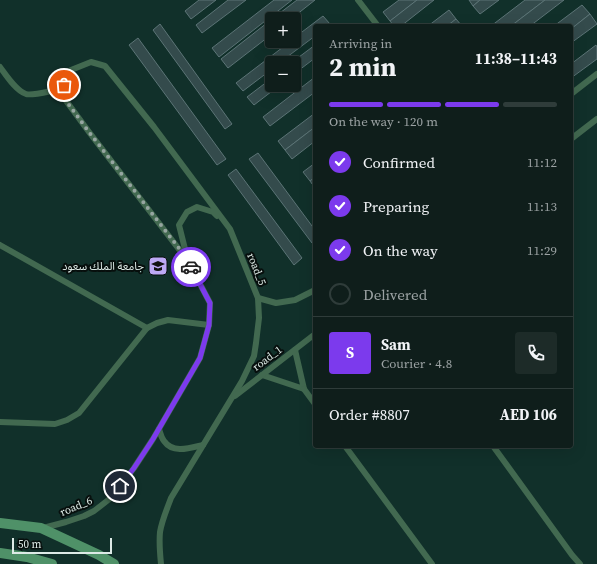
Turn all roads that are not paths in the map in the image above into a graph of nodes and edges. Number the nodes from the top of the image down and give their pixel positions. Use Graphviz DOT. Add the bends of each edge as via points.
graph roads {
  1 [pos="358,0"];
  2 [pos="376,24"];
  3 [pos="0,67"];
  4 [pos="597,74"];
  5 [pos="573,92"];
  6 [pos="64,98"];
  7 [pos="597,119"];
  8 [pos="573,137"];
  9 [pos="230,229"];
  10 [pos="0,245"];
  11 [pos="188,260"];
  12 [pos="313,291"];
  13 [pos="258,298"];
  14 [pos="209,325"];
  15 [pos="147,328"];
  16 [pos="313,336"];
  17 [pos="294,350"];
  18 [pos="262,375"];
  19 [pos="304,389"];
  20 [pos="232,398"];
  21 [pos="313,401"];
  22 [pos="0,422"];
  23 [pos="158,429"];
  24 [pos="203,445"];
  25 [pos="347,448"];
  26 [pos="494,448"];
  27 [pos="0,523"];
  28 [pos="41,528"];
  29 [pos="0,553"];
  30 [pos="52,564"];
  31 [pos="114,564"];
  32 [pos="161,564"];
  33 [pos="432,564"];
  34 [pos="580,564"];
  1 -- 2 [label="lane"];
  3 -- 6 [label="lane, road_6" via="16,88 26,94 56,90"];
  4 -- 5 [label="lane"];
  6 -- 9 [label="lane, road_5" via="64,85 71,70 91,62 105,66"];
  6 -- 11 [label="lane, road_6"];
  7 -- 8 [label="lane"];
  9 -- 11 [label="lane" via="213,212 197,207 187,212 179,225"];
  9 -- 13 [label="lane, road_5"];
  10 -- 15 [label="lane"];
  11 -- 14 [label="lane, road_6" via="210,303"];
  12 -- 13 [label="lane" via="295,300 276,303"];
  13 -- 20 [label="lane, road_5" via="259,318 254,356"];
  14 -- 15 [label="lane" via="168,320"];
  14 -- 23 [label="lane, road_6" via="200,358"];
  15 -- 22 [label="lane" via="79,414 55,424"];
  16 -- 17 [label="lane, road_1"];
  17 -- 18 [label="lane, road_1"];
  17 -- 19 [label="lane"];
  18 -- 19 [label="lane"];
  18 -- 20 [label="lane, road_1"];
  19 -- 21 [label="lane"];
  20 -- 24 [label="lane, road_5"];
  23 -- 24 [label="lane" via="164,441 173,448 180,450"];
  23 -- 28 [label="lane, road_6" via="112,497 84,516"];
  24 -- 32 [label="lane, road_5" via="171,498 165,514 160,532"];
  25 -- 33 [label="lane"];
  26 -- 34 [label="lane"];
  27 -- 28 [label="street"];
  28 -- 31 [label="street"];
  29 -- 30 [label="street"];
}
